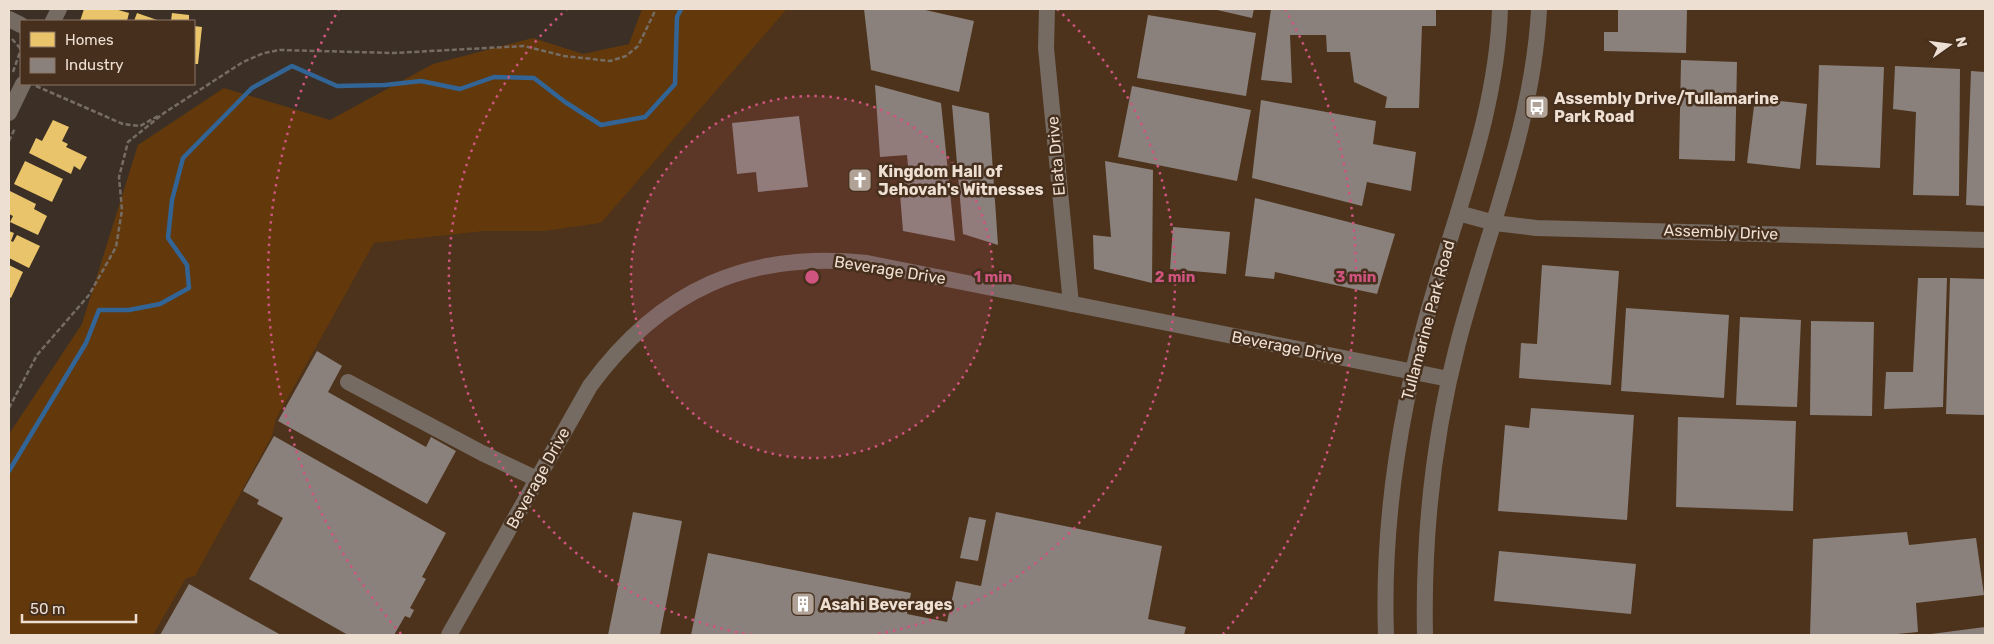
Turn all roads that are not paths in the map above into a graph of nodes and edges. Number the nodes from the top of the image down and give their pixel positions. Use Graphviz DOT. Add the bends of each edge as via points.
graph roads {
  1 [pos="1047,9"];
  2 [pos="1500,9"];
  3 [pos="1539,9"];
  4 [pos="23,85"];
  5 [pos="9,113"];
  6 [pos="1458,213"];
  7 [pos="1495,223"];
  8 [pos="1985,240"];
  9 [pos="1071,304"];
  10 [pos="1412,372"];
  11 [pos="1449,379"];
  12 [pos="348,382"];
  13 [pos="537,479"];
  14 [pos="449,635"];
  15 [pos="1386,635"];
  16 [pos="1425,635"];
  1 -- 9 [label="street, Elata Drive" via="1046,48"];
  2 -- 6 [label="street, Tullamarine Park Road" via="1497,55 1485,120"];
  3 -- 7 [label="street" via="1529,99"];
  4 -- 5 [label="street"];
  6 -- 7 [label="street, Assembly Drive"];
  6 -- 10 [label="street, Tullamarine Park Road"];
  7 -- 8 [label="street, Assembly Drive" via="1536,228"];
  7 -- 11 [label="street" via="1473,288"];
  9 -- 10 [label="street, Beverage Drive"];
  9 -- 13 [label="street, Beverage Drive" via="842,260 791,261 728,276 705,285 656,315 615,354 590,386"];
  10 -- 11 [label="street, Beverage Drive"];
  10 -- 15 [label="street, Tullamarine Park Road" via="1396,450 1390,500 1385,577"];
  11 -- 16 [label="street" via="1428,510"];
  12 -- 13 [label="street"];
  13 -- 14 [label="street, Beverage Drive"];
}
